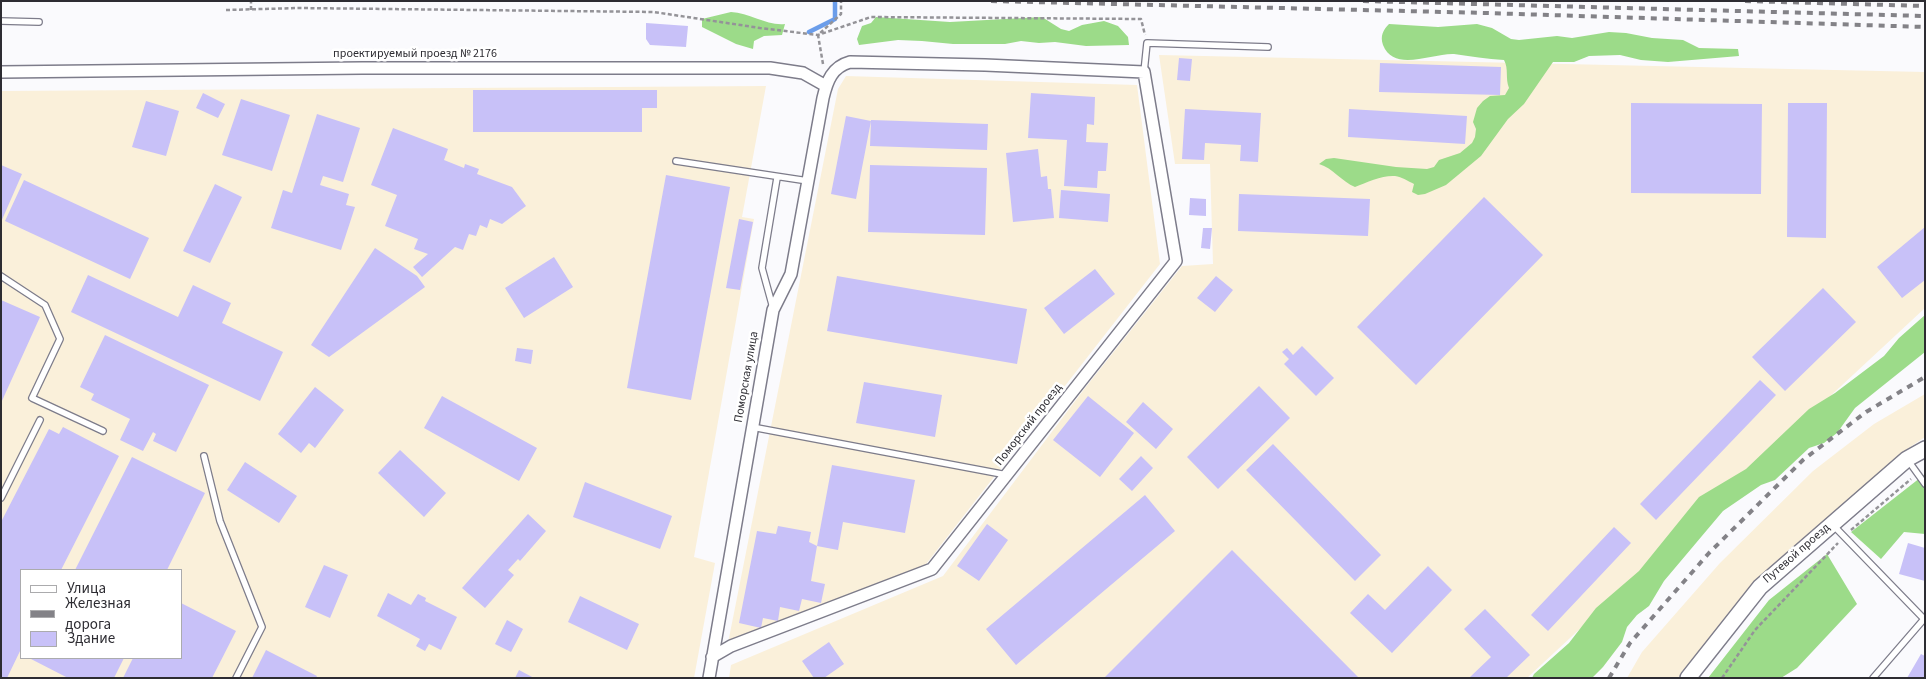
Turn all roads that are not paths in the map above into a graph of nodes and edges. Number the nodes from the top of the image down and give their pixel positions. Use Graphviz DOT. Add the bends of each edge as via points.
graph roads {
  1 [pos="1,21"];
  2 [pos="39,22"];
  3 [pos="1268,47"];
  4 [pos="1,72"];
  5 [pos="1144,72"];
  6 [pos="826,86"];
  7 [pos="676,161"];
  8 [pos="777,178"];
  9 [pos="808,181"];
  10 [pos="1,276"];
  11 [pos="773,310"];
  12 [pos="40,420"];
  13 [pos="752,427"];
  14 [pos="103,431"];
  15 [pos="1925,449"];
  16 [pos="204,456"];
  17 [pos="1907,459"];
  18 [pos="1007,475"];
  19 [pos="1925,484"];
  20 [pos="1,498"];
  21 [pos="1832,524"];
  22 [pos="1924,619"];
  23 [pos="712,657"];
  24 [pos="236,678"];
  25 [pos="709,678"];
  26 [pos="1688,678"];
  27 [pos="1873,678"];
  1 -- 2 [label="lane"];
  3 -- 5 [label="lane" via="1147,43"];
  4 -- 6 [label="street, проектируемый проезд № 2176" via="770,68 803,73"];
  5 -- 6 [label="street" via="850,62 832,72"];
  5 -- 18 [label="street, Поморский проезд" via="1176,261"];
  6 -- 9 [label="street, Поморская улица"];
  7 -- 8 [label="lane"];
  8 -- 9 [label="lane"];
  8 -- 11 [label="lane" via="762,268"];
  9 -- 11 [label="street, Поморская улица" via="792,274"];
  10 -- 14 [label="lane" via="45,305 60,339 32,398"];
  11 -- 13 [label="street, Поморская улица"];
  12 -- 20 [label="lane"];
  13 -- 18 [label="lane"];
  13 -- 23 [label="street, Поморская улица"];
  15 -- 17 [label="street, Путевой проезд"];
  16 -- 24 [label="lane" via="220,521 262,627"];
  17 -- 19 [label="lane"];
  17 -- 21 [label="street, Путевой проезд"];
  18 -- 23 [label="street, Поморский проезд" via="932,569 731,646"];
  21 -- 22 [label="lane"];
  21 -- 26 [label="street, Путевой проезд" via="1760,587"];
  22 -- 27 [label="lane"];
  23 -- 25 [label="street, Поморская улица"];
}
